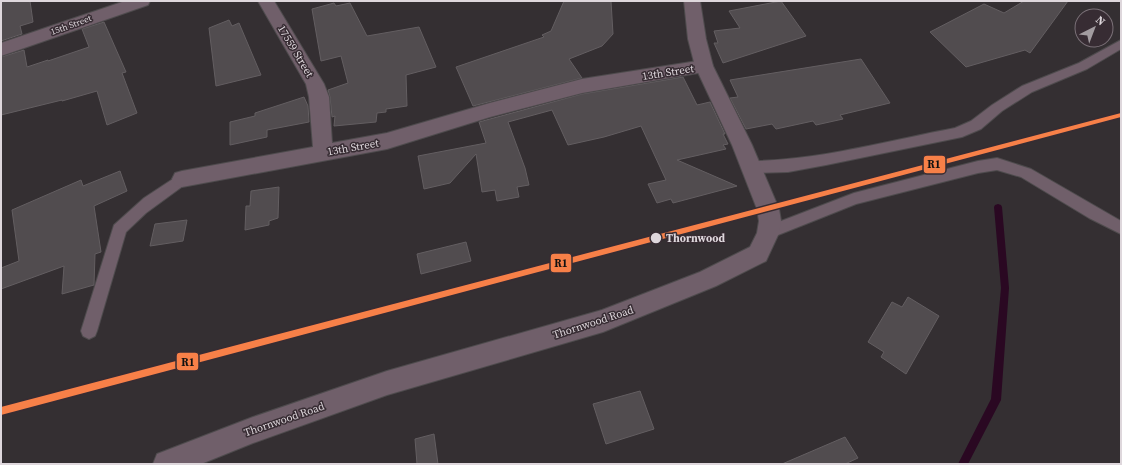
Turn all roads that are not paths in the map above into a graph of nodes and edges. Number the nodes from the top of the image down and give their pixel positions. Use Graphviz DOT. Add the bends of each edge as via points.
graph roads {
  1 [pos="142,1"];
  2 [pos="266,1"];
  3 [pos="692,1"];
  4 [pos="1121,44"];
  5 [pos="1,50"];
  6 [pos="704,66"];
  7 [pos="323,152"];
  8 [pos="752,167"];
  9 [pos="182,179"];
  10 [pos="1121,228"];
  11 [pos="768,233"];
  12 [pos="89,330"];
  13 [pos="167,464"];
  1 -- 5 [label="street, 15th Street"];
  2 -- 7 [label="street, 17559 Street" via="315,84 319,97"];
  3 -- 6 [label="street, Thornwood Road"];
  4 -- 8 [label="lane" via="1083,66 1027,89 976,125 957,133 826,160 788,166"];
  6 -- 7 [label="street, 13th Street" via="582,86 387,141"];
  6 -- 8 [label="street, Thornwood Road"];
  7 -- 9 [label="street, 13th Street"];
  8 -- 11 [label="street, Thornwood Road" via="768,208"];
  9 -- 12 [label="lane, 13th Street" via="127,220 119,229"];
  10 -- 11 [label="lane" via="1094,214 1045,182 997,164 854,199"];
  11 -- 13 [label="street, Thornwood Road" via="758,254 708,279 603,321 387,383 253,430"];
}
